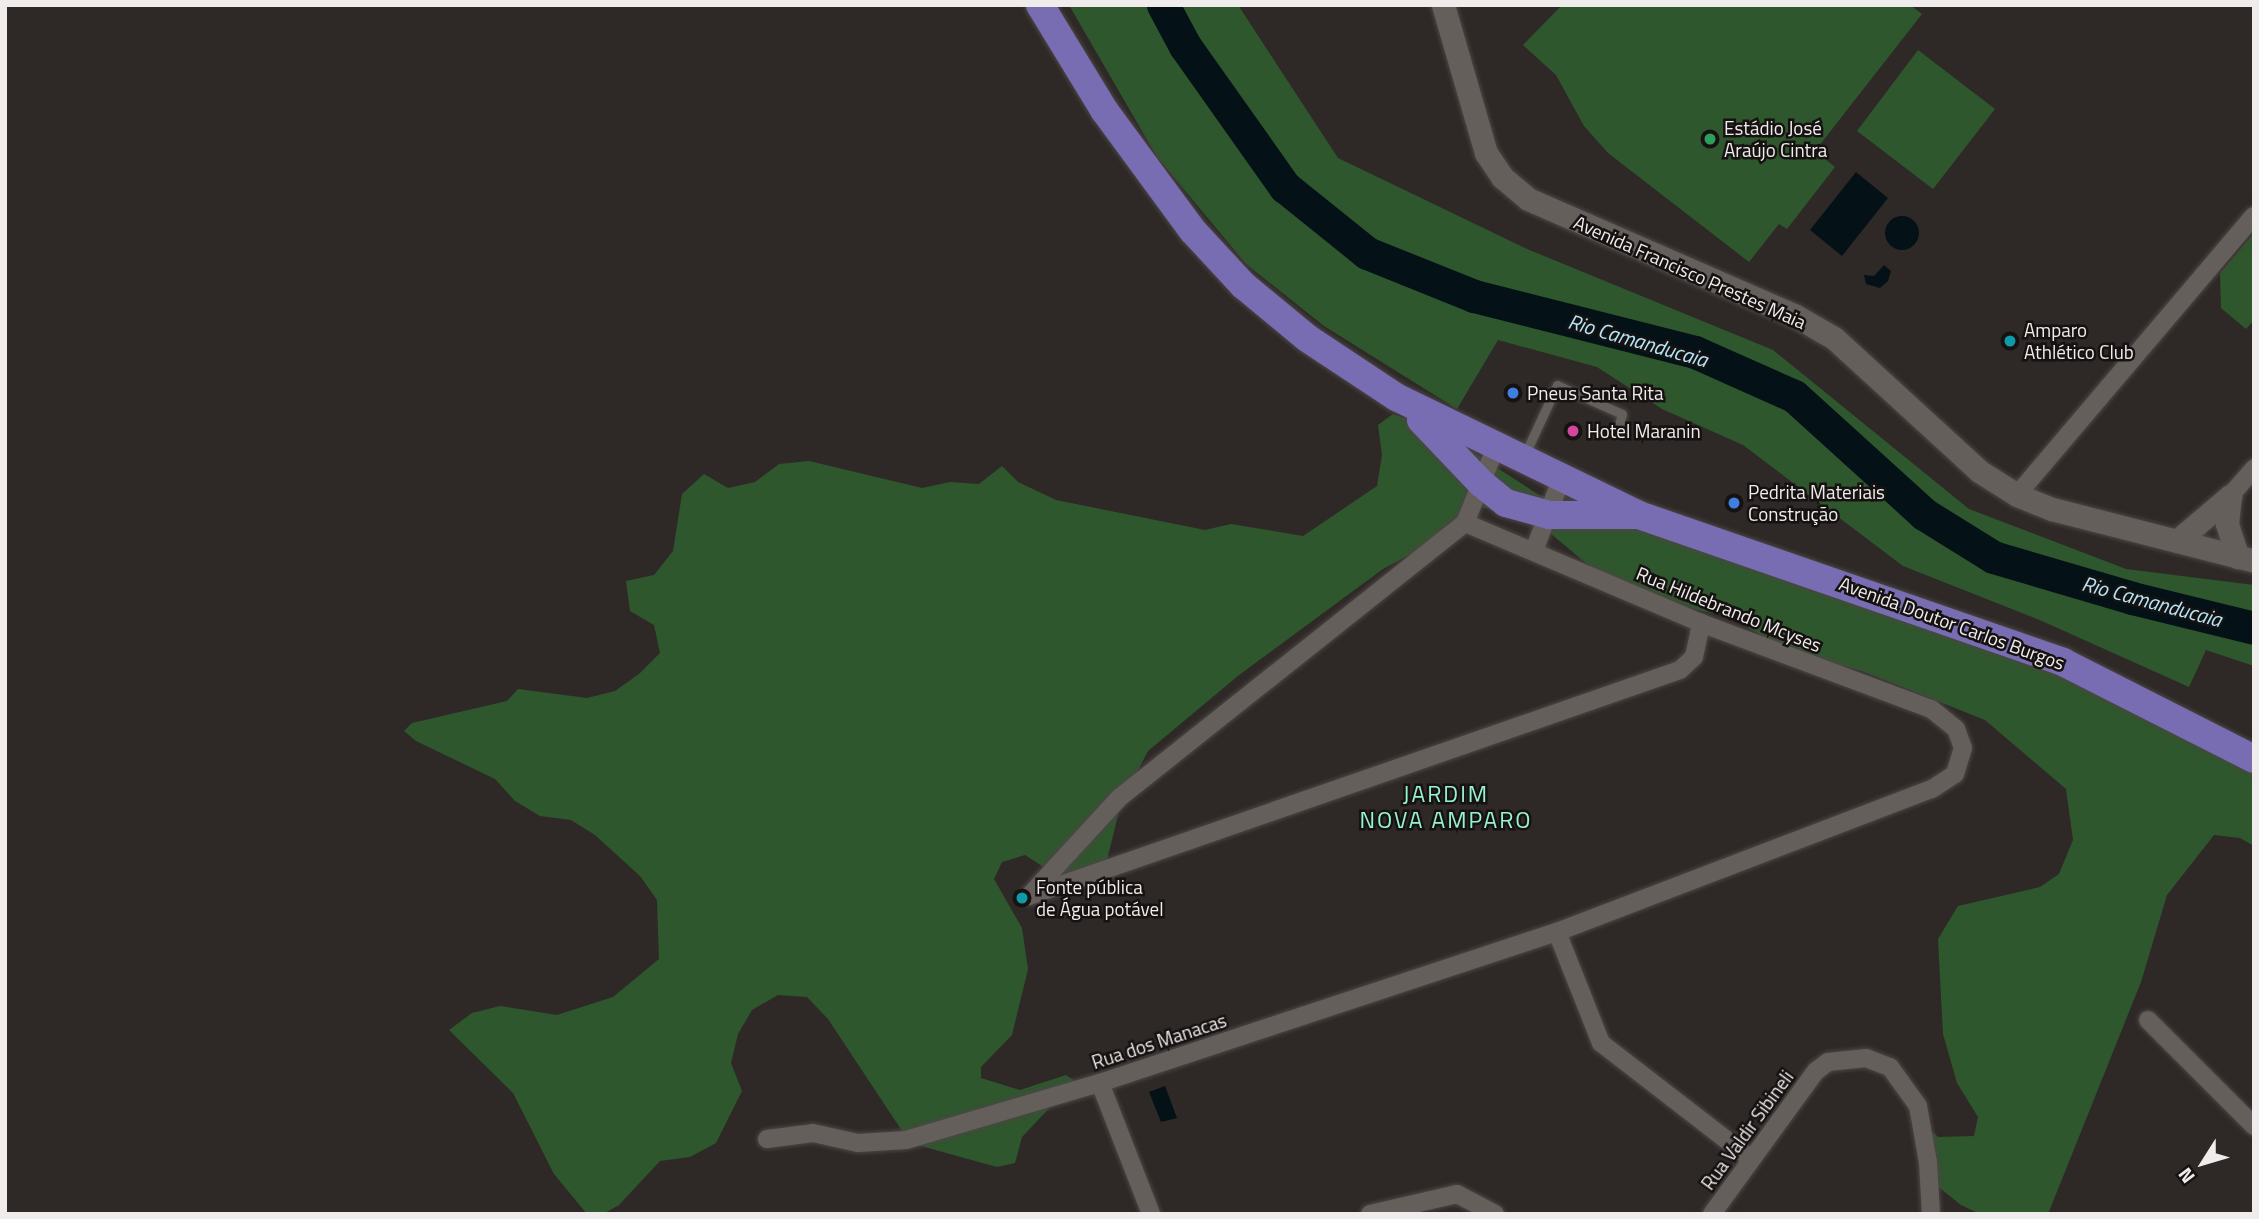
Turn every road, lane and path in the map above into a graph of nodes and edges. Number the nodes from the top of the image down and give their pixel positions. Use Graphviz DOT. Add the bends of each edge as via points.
graph roads {
  1 [pos="1040,5"];
  2 [pos="1443,5"];
  3 [pos="2254,216"];
  4 [pos="1396,397"];
  5 [pos="1617,432"];
  6 [pos="1495,449"];
  7 [pos="1522,460"];
  8 [pos="2254,468"];
  9 [pos="1562,477"];
  10 [pos="1480,483"];
  11 [pos="2017,495"];
  12 [pos="2230,496"];
  13 [pos="1549,515"];
  14 [pos="1639,515"];
  15 [pos="1465,523"];
  16 [pos="2177,541"];
  17 [pos="1534,551"];
  18 [pos="2246,559"];
  19 [pos="1701,623"];
  20 [pos="1963,748"];
  21 [pos="2253,757"];
  22 [pos="1557,932"];
  23 [pos="2148,1020"];
  24 [pos="1100,1083"];
  25 [pos="2254,1126"];
  26 [pos="767,1139"];
  27 [pos="1751,1159"];
  28 [pos="1151,1214"];
  29 [pos="1370,1214"];
  30 [pos="1495,1214"];
  31 [pos="1712,1214"];
  32 [pos="1931,1214"];
  1 -- 4 [label="main road, Avenida Doutor Carlos Burgos" via="1104,110 1194,231 1243,285 1307,338"];
  2 -- 11 [label="street, Avenida Francisco Prestes Maia" via="1486,153 1502,177 1549,210 1794,315 1834,338 1979,471"];
  3 -- 11 [label="street"];
  4 -- 6 [label="main road, Avenida Doutor Carlos Burgos"];
  4 -- 10 [label="main road, Avenida Doutor Carlos Burgos"];
  5 -- 7 [label="lane" via="1622,414 1556,385"];
  6 -- 7 [label="main road, Avenida Doutor Carlos Burgos"];
  6 -- 10 [label="street"];
  7 -- 9 [label="main road, Avenida Doutor Carlos Burgos"];
  8 -- 12 [label="street"];
  9 -- 13 [label="street"];
  9 -- 14 [label="main road, Avenida Doutor Carlos Burgos"];
  10 -- 13 [label="main road, Avenida Doutor Carlos Burgos" via="1506,503"];
  10 -- 15 [label="street"];
  11 -- 16 [label="street, Avenida Francisco Prestes Maia" via="2052,509"];
  12 -- 16 [label="street"];
  12 -- 18 [label="street" via="2227,524"];
  13 -- 14 [label="main road, Avenida Doutor Carlos Burgos"];
  13 -- 17 [label="street"];
  14 -- 21 [label="main road, Avenida Doutor Carlos Burgos" via="2063,662"];
  15 -- 17 [label="street, Rua Hildebrando Mcyses"];
  15 -- 19 [label="street" via="1119,798 1029,896 1681,670 1693,657"];
  16 -- 18 [label="street, Avenida Francisco Prestes Maia"];
  17 -- 19 [label="street, Rua Hildebrando Mcyses"];
  19 -- 20 [label="street, Rua Hildebrando Mcyses" via="1931,709 1956,729"];
  20 -- 22 [label="street, Rua dos Manacas" via="1955,774 1932,789"];
  22 -- 24 [label="street, Rua dos Manacas"];
  22 -- 27 [label="street" via="1601,1043"];
  23 -- 25 [label="street"];
  24 -- 26 [label="street, Rua dos Manacas" via="906,1140 858,1143 813,1133"];
  24 -- 28 [label="street"];
  27 -- 31 [label="street, Rua Valdir Sibineli"];
  27 -- 32 [label="street, Rua Valdir Sibineli" via="1816,1071 1828,1062 1866,1058 1890,1067 1918,1106"];
  29 -- 30 [label="street" via="1457,1194"];
}
